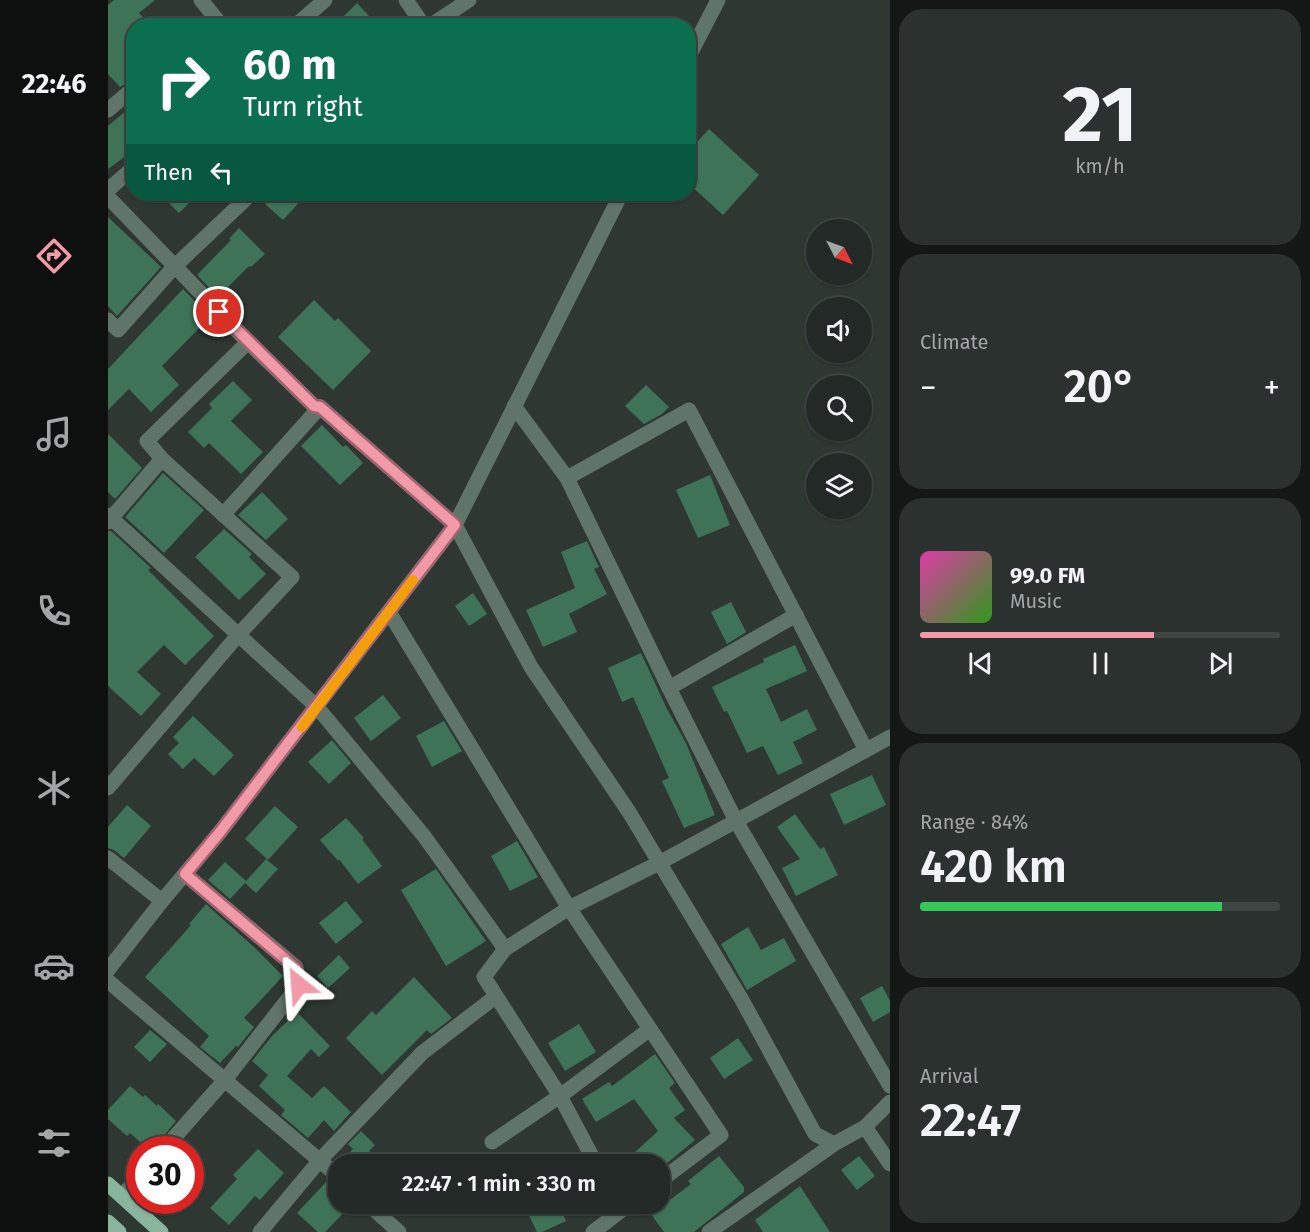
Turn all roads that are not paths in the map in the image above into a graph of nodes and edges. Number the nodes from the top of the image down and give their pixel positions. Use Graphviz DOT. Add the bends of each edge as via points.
graph roads {
  1 [pos="201,0"];
  2 [pos="325,0"];
  3 [pos="406,0"];
  4 [pos="469,0"];
  5 [pos="718,0"];
  6 [pos="211,18"];
  7 [pos="304,18"];
  8 [pos="418,18"];
  9 [pos="442,18"];
  10 [pos="696,43"];
  11 [pos="126,95"];
  12 [pos="108,110"];
  13 [pos="126,174"];
  14 [pos="108,190"];
  15 [pos="108,197"];
  16 [pos="244,201"];
  17 [pos="617,201"];
  18 [pos="174,267"];
  19 [pos="108,320"];
  20 [pos="249,342"];
  21 [pos="514,406"];
  22 [pos="320,407"];
  23 [pos="162,459"];
  24 [pos="567,478"];
  25 [pos="223,515"];
  26 [pos="109,518"];
  27 [pos="455,525"];
  28 [pos="389,612"];
  29 [pos="796,615"];
  30 [pos="239,634"];
  31 [pos="669,688"];
  32 [pos="317,707"];
  33 [pos="890,737"];
  34 [pos="866,750"];
  35 [pos="108,788"];
  36 [pos="736,821"];
  37 [pos="108,858"];
  38 [pos="659,863"];
  39 [pos="185,874"];
  40 [pos="162,901"];
  41 [pos="569,908"];
  42 [pos="505,949"];
  43 [pos="108,970"];
  44 [pos="108,981"];
  45 [pos="495,997"];
  46 [pos="650,1029"];
  47 [pos="224,1081"];
  48 [pos="890,1086"];
  49 [pos="560,1096"];
  50 [pos="890,1101"];
  51 [pos="865,1127"];
  52 [pos="175,1136"];
  53 [pos="492,1142"];
  54 [pos="834,1144"];
  55 [pos="591,1154"];
  56 [pos="320,1160"];
  57 [pos="890,1164"];
  58 [pos="328,1167"];
  59 [pos="670,1174"];
  60 [pos="108,1184"];
  61 [pos="126,1192"];
  62 [pos="122,1196"];
  63 [pos="379,1214"];
  64 [pos="614,1214"];
  65 [pos="108,1222"];
  66 [pos="119,1232"];
  67 [pos="161,1232"];
  68 [pos="260,1232"];
  69 [pos="399,1232"];
  70 [pos="593,1232"];
  71 [pos="710,1232"];
  1 -- 6 [label="street"];
  2 -- 7 [label="street"];
  3 -- 8 [label="street"];
  4 -- 9 [label="street"];
  5 -- 10 [label="street"];
  11 -- 12 [label="street"];
  13 -- 14 [label="street"];
  15 -- 18 [label="street"];
  16 -- 18 [label="street"];
  17 -- 21 [label="street"];
  18 -- 19 [label="street" via="118,330"];
  18 -- 20 [label="street"];
  20 -- 22 [label="street" via="314,406"];
  20 -- 23 [label="street" via="147,441"];
  21 -- 24 [label="street"];
  21 -- 27 [label="street"];
  22 -- 25 [label="street"];
  22 -- 27 [label="street"];
  23 -- 25 [label="street"];
  23 -- 26 [label="street"];
  24 -- 29 [label="street" via="689,410"];
  24 -- 31 [label="street"];
  25 -- 30 [label="street" via="292,577"];
  26 -- 30 [label="street"];
  27 -- 28 [label="street"];
  27 -- 38 [label="street" via="531,667"];
  28 -- 32 [label="street"];
  28 -- 41 [label="street"];
  29 -- 31 [label="street"];
  29 -- 34 [label="street"];
  30 -- 32 [label="street"];
  30 -- 35 [label="street"];
  31 -- 36 [label="street"];
  32 -- 39 [label="street"];
  32 -- 42 [label="street" via="424,836"];
  33 -- 34 [label="street"];
  34 -- 36 [label="street"];
  36 -- 38 [label="street"];
  36 -- 48 [label="street"];
  37 -- 40 [label="street"];
  38 -- 41 [label="street"];
  38 -- 54 [label="street" via="742,1000 815,1134"];
  39 -- 40 [label="street"];
  39 -- 47 [label="street" via="296,968 299,985"];
  40 -- 43 [label="street"];
  41 -- 42 [label="street"];
  41 -- 46 [label="street"];
  42 -- 45 [label="street" via="484,977"];
  44 -- 47 [label="street"];
  45 -- 49 [label="street"];
  45 -- 56 [label="street" via="422,1053"];
  46 -- 49 [label="street"];
  46 -- 59 [label="street" via="721,1136"];
  47 -- 52 [label="street"];
  47 -- 56 [label="street"];
  49 -- 53 [label="street"];
  49 -- 55 [label="street"];
  50 -- 51 [label="street"];
  51 -- 54 [label="street"];
  51 -- 57 [label="street"];
  54 -- 71 [label="street"];
  56 -- 58 [label="street"];
  56 -- 68 [label="street"];
  60 -- 62 [label="main road"];
  61 -- 62 [label="street"];
  62 -- 67 [label="main road"];
  63 -- 69 [label="street"];
  64 -- 70 [label="street"];
  65 -- 66 [label="main road"];
}
